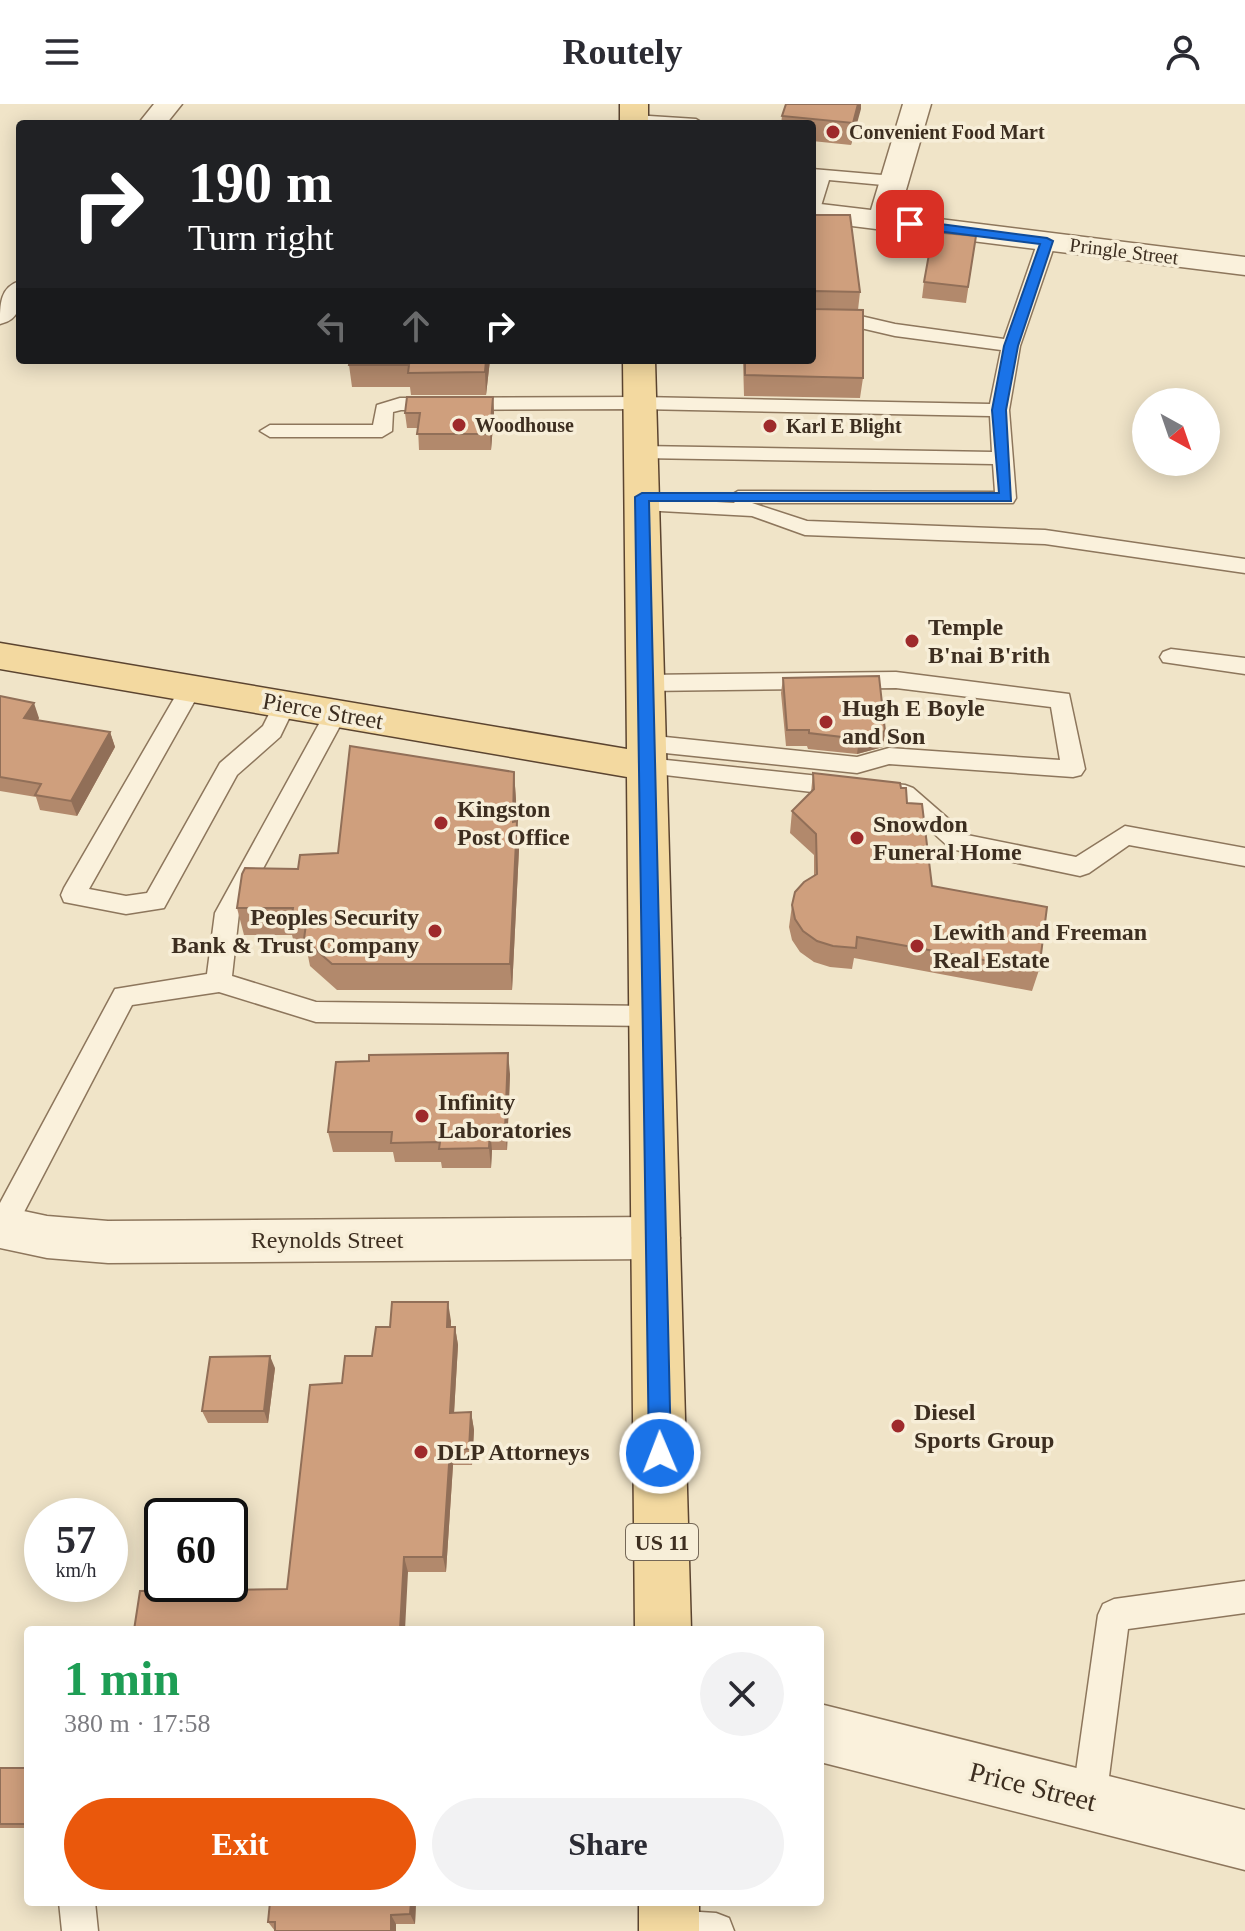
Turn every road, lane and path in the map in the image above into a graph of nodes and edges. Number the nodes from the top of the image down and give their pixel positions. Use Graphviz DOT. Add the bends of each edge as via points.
graph roads {
  1 [pos="168,104"];
  2 [pos="917,104"];
  3 [pos="634,116"];
  4 [pos="155,120"];
  5 [pos="665,120"];
  6 [pos="817,175"];
  7 [pos="894,181"];
  8 [pos="816,210"];
  9 [pos="882,221"];
  10 [pos="1047,241"];
  11 [pos="1245,266"];
  12 [pos="16,295"];
  13 [pos="0,315"];
  14 [pos="816,321"];
  15 [pos="1011,346"];
  16 [pos="639,364"];
  17 [pos="640,403"];
  18 [pos="999,410"];
  19 [pos="270,431"];
  20 [pos="641,452"];
  21 [pos="1003,458"];
  22 [pos="642,501"];
  23 [pos="1245,566"];
  24 [pos="0,656"];
  25 [pos="1171,657"];
  26 [pos="1245,666"];
  27 [pos="645,683"];
  28 [pos="191,688"];
  29 [pos="285,704"];
  30 [pos="336,713"];
  31 [pos="647,754"];
  32 [pos="1245,857"];
  33 [pos="219,982"];
  34 [pos="651,1016"];
  35 [pos="0,1228"];
  36 [pos="656,1238"];
  37 [pos="1245,1597"];
  38 [pos="663,1626"];
  39 [pos="824,1734"];
  40 [pos="1089,1800"];
  41 [pos="1245,1840"];
  42 [pos="77,1906"];
  43 [pos="80,1931"];
  1 -- 4 [label="street"];
  2 -- 7 [label="street"];
  3 -- 5 [label="lane"];
  6 -- 7 [label="lane"];
  7 -- 9 [label="street"];
  8 -- 9 [label="street, Pringle Street"];
  9 -- 10 [label="street, Pringle Street"];
  10 -- 11 [label="street, Pringle Street"];
  10 -- 15 [label="lane"];
  12 -- 13 [label="street"];
  14 -- 15 [label="lane" via="852,320"];
  15 -- 18 [label="lane"];
  16 -- 17 [label="main road, US 11"];
  17 -- 18 [label="lane"];
  17 -- 19 [label="lane" via="400,404 384,409 382,431"];
  17 -- 20 [label="main road, US 11"];
  18 -- 21 [label="lane"];
  20 -- 21 [label="lane"];
  20 -- 22 [label="main road, US 11"];
  21 -- 22 [label="lane" via="1006,498"];
  22 -- 23 [label="lane" via="754,510 805,528 1045,537"];
  22 -- 27 [label="main road, US 11"];
  24 -- 28 [label="main road, Pierce Street"];
  25 -- 26 [label="lane"];
  27 -- 31 [label="main road, US 11"];
  27 -- 31 [label="lane" via="896,680 1061,700 1073,769 889,756 857,765"];
  28 -- 29 [label="main road, Pierce Street"];
  28 -- 29 [label="lane" via="73,895 126,905 155,901 228,769 272,731"];
  29 -- 30 [label="main road, Pierce Street"];
  30 -- 31 [label="main road, Pierce Street"];
  30 -- 33 [label="lane" via="227,913"];
  31 -- 32 [label="lane" via="905,794 960,843 1080,867 1125,835"];
  31 -- 34 [label="main road, US 11"];
  33 -- 34 [label="lane" via="316,1012"];
  33 -- 35 [label="lane" via="124,996"];
  34 -- 36 [label="main road, US 11"];
  35 -- 36 [label="street, Reynolds Street" via="108,1242"];
  36 -- 38 [label="main road, US 11"];
  37 -- 40 [label="lane" via="1114,1615"];
  39 -- 40 [label="street, Price Street"];
  40 -- 41 [label="street, Price Street"];
  42 -- 43 [label="lane"];
}
